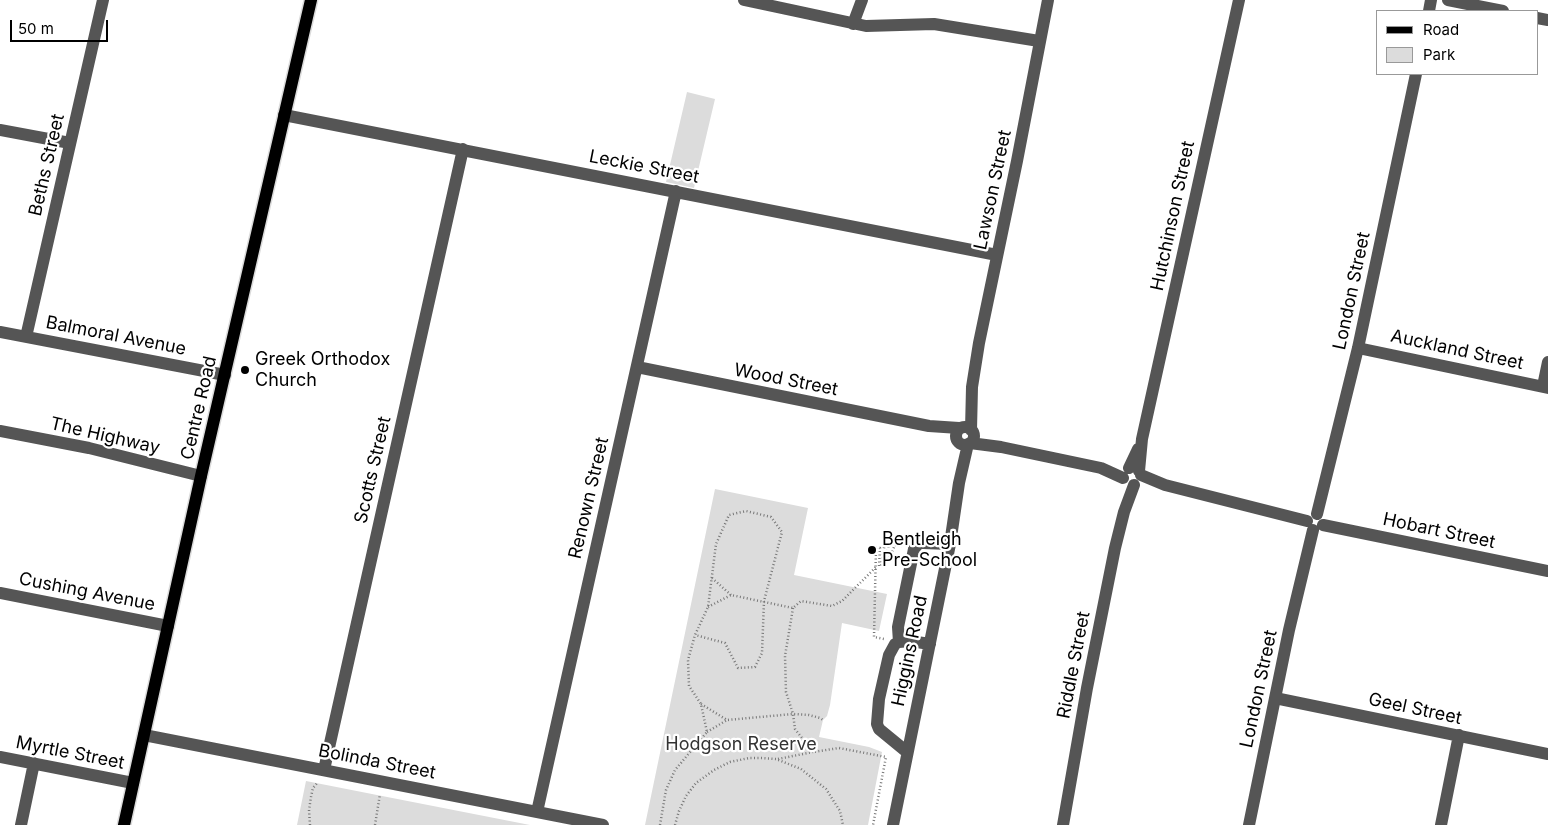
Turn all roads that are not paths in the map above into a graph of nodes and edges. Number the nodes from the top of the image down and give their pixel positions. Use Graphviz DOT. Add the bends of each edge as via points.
graph roads {
  1 [pos="103,0"];
  2 [pos="310,0"];
  3 [pos="744,0"];
  4 [pos="862,0"];
  5 [pos="1048,0"];
  6 [pos="1239,0"];
  7 [pos="1448,0"];
  8 [pos="1498,10"];
  9 [pos="853,24"];
  10 [pos="1039,41"];
  11 [pos="1416,75"];
  12 [pos="284,115"];
  13 [pos="0,130"];
  14 [pos="70,143"];
  15 [pos="463,149"];
  16 [pos="676,191"];
  17 [pos="997,254"];
  18 [pos="0,332"];
  19 [pos="26,337"];
  20 [pos="1358,348"];
  21 [pos="1548,362"];
  22 [pos="636,368"];
  23 [pos="225,375"];
  24 [pos="1545,387"];
  25 [pos="0,431"];
  26 [pos="965,436"];
  27 [pos="202,476"];
  28 [pos="1133,477"];
  29 [pos="1315,523"];
  30 [pos="950,544"];
  31 [pos="1548,571"];
  32 [pos="0,593"];
  33 [pos="168,626"];
  34 [pos="900,642"];
  35 [pos="930,644"];
  36 [pos="1275,698"];
  37 [pos="144,735"];
  38 [pos="1459,736"];
  39 [pos="907,752"];
  40 [pos="1548,754"];
  41 [pos="0,757"];
  42 [pos="34,763"];
  43 [pos="324,770"];
  44 [pos="133,783"];
  45 [pos="537,812"];
  46 [pos="21,825"];
  47 [pos="124,825"];
  48 [pos="603,825"];
  49 [pos="893,825"];
  50 [pos="1063,825"];
  51 [pos="1250,825"];
  52 [pos="1441,825"];
  1 -- 14 [label="street, Beths Street"];
  2 -- 12 [label="main road, Centre Road"];
  3 -- 9 [label="street"];
  4 -- 9 [label="street"];
  5 -- 10 [label="street, Lawson Street"];
  6 -- 28 [label="street, Hutchinson Street"];
  7 -- 8 [label="street"];
  9 -- 10 [label="street" via="875,27 944,25"];
  10 -- 17 [label="street, Lawson Street"];
  11 -- 20 [label="street, London Street"];
  12 -- 15 [label="street, Leckie Street"];
  12 -- 23 [label="main road, Centre Road"];
  13 -- 14 [label="street"];
  14 -- 19 [label="street, Beths Street"];
  15 -- 16 [label="street, Leckie Street"];
  15 -- 43 [label="street, Scotts Street"];
  16 -- 17 [label="street, Leckie Street"];
  16 -- 22 [label="street, Renown Street"];
  17 -- 26 [label="street, Lawson Street"];
  18 -- 19 [label="street, Balmoral Avenue"];
  19 -- 23 [label="street, Balmoral Avenue"];
  20 -- 24 [label="street, Auckland Street"];
  20 -- 29 [label="street, London Street"];
  21 -- 24 [label="street"];
  22 -- 26 [label="street, Wood Street" via="929,426"];
  22 -- 45 [label="street, Renown Street"];
  23 -- 27 [label="main road, Centre Road"];
  25 -- 27 [label="street, The Highway" via="89,448"];
  26 -- 28 [label="street, Hobart Street"];
  26 -- 30 [label="street, Higgins Road"];
  27 -- 33 [label="main road, Centre Road"];
  28 -- 29 [label="street, Hobart Street"];
  28 -- 50 [label="street, Riddle Street" via="1115,548"];
  29 -- 31 [label="street, Hobart Street"];
  29 -- 36 [label="street, London Street"];
  30 -- 34 [label="street" via="923,543 914,549 898,627"];
  30 -- 35 [label="street, Higgins Road"];
  32 -- 33 [label="street, Cushing Avenue"];
  33 -- 37 [label="main road, Centre Road"];
  34 -- 35 [label="street"];
  34 -- 39 [label="street" via="889,655 876,717 880,729"];
  35 -- 39 [label="street, Higgins Road"];
  36 -- 38 [label="street, Geel Street"];
  36 -- 51 [label="street, London Street"];
  37 -- 43 [label="street, Bolinda Street"];
  37 -- 44 [label="main road, Centre Road"];
  38 -- 40 [label="street, Geel Street"];
  38 -- 52 [label="street"];
  39 -- 49 [label="street, Higgins Road"];
  41 -- 42 [label="street, Myrtle Street"];
  42 -- 44 [label="street, Myrtle Street"];
  42 -- 46 [label="street"];
  43 -- 45 [label="street, Bolinda Street"];
  44 -- 47 [label="main road, Centre Road"];
  45 -- 48 [label="street, Bolinda Street"];
}
